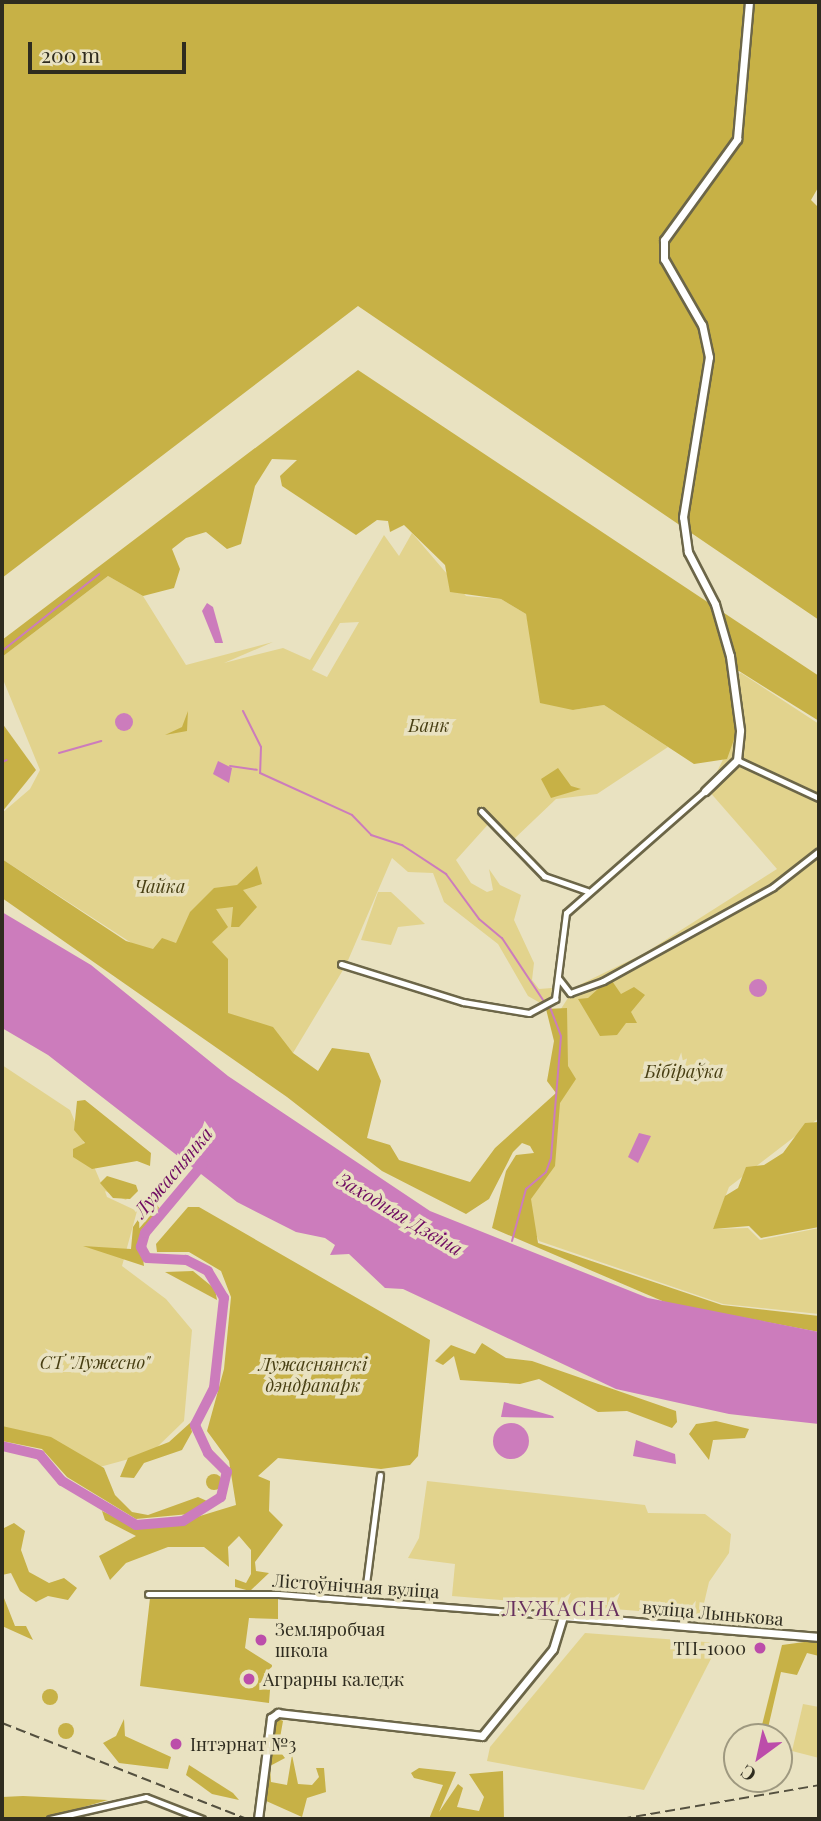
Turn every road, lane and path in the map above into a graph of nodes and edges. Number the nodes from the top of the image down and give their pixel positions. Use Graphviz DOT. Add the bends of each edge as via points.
graph roads {
  1 [pos="749,2"];
  2 [pos="737,760"];
  3 [pos="705,791"];
  4 [pos="819,798"];
  5 [pos="481,811"];
  6 [pos="819,851"];
  7 [pos="590,891"];
  8 [pos="341,964"];
  9 [pos="559,979"];
  10 [pos="570,993"];
  11 [pos="555,999"];
  12 [pos="380,1475"];
  13 [pos="148,1594"];
  14 [pos="364,1600"];
  15 [pos="563,1616"];
  16 [pos="819,1637"];
  17 [pos="50,1819"];
  18 [pos="201,1819"];
  19 [pos="258,1819"];
  1 -- 2 [label="street" via="737,139 664,240 664,259 702,325 709,357 683,517 688,552 715,604 735,678"];
  2 -- 3 [label="street"];
  2 -- 4 [label="street"];
  3 -- 7 [label="street"];
  5 -- 7 [label="street" via="544,876 578,892"];
  6 -- 10 [label="street" via="773,887 711,916 625,970"];
  7 -- 9 [label="street" via="566,913"];
  8 -- 11 [label="street" via="504,1011 529,1013"];
  9 -- 10 [label="street"];
  9 -- 11 [label="street"];
  10 -- 11 [label="street"];
  12 -- 14 [label="street"];
  13 -- 14 [label="street, Лістоўнічная вуліца"];
  14 -- 15 [label="street, Лістоўнічная вуліца"];
  15 -- 16 [label="street, вуліца Лынькова"];
  15 -- 19 [label="street" via="553,1649 482,1736 278,1713 271,1718"];
  17 -- 18 [label="street" via="146,1797"];
}
